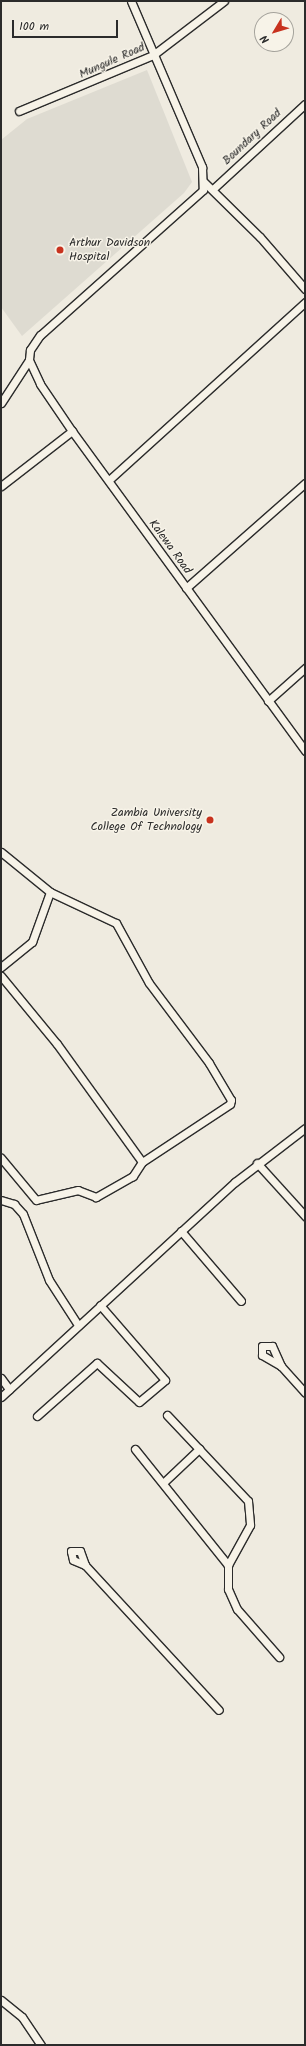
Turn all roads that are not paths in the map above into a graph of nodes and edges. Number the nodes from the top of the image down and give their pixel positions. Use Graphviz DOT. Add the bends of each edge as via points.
graph roads {
  1 [pos="131,1"];
  2 [pos="224,1"];
  3 [pos="153,55"];
  4 [pos="305,104"];
  5 [pos="19,111"];
  6 [pos="204,182"];
  7 [pos="214,188"];
  8 [pos="305,289"];
  9 [pos="305,302"];
  10 [pos="29,360"];
  11 [pos="1,403"];
  12 [pos="72,431"];
  13 [pos="109,480"];
  14 [pos="305,483"];
  15 [pos="1,486"];
  16 [pos="186,588"];
  17 [pos="305,668"];
  18 [pos="268,701"];
  19 [pos="305,751"];
  20 [pos="1,852"];
  21 [pos="50,892"];
  22 [pos="1,967"];
  23 [pos="1,976"];
  24 [pos="305,1128"];
  25 [pos="1,1158"];
  26 [pos="142,1162"];
  27 [pos="258,1163"];
  28 [pos="1,1200"];
  29 [pos="305,1216"];
  30 [pos="181,1231"];
  31 [pos="241,1300"];
  32 [pos="100,1305"];
  33 [pos="78,1325"];
  34 [pos="281,1366"];
  35 [pos="1,1378"];
  36 [pos="10,1389"];
  37 [pos="305,1393"];
  38 [pos="1,1397"];
  39 [pos="167,1415"];
  40 [pos="37,1416"];
  41 [pos="135,1449"];
  42 [pos="199,1449"];
  43 [pos="163,1483"];
  44 [pos="85,1565"];
  45 [pos="228,1565"];
  46 [pos="279,1657"];
  47 [pos="219,1710"];
  48 [pos="1,2000"];
  49 [pos="41,2045"];
  1 -- 3 [label="street"];
  2 -- 3 [label="street, Mungule Road"];
  3 -- 5 [label="street, Mungule Road"];
  3 -- 6 [label="street" via="202,167"];
  4 -- 7 [label="street, Boundary Road"];
  6 -- 7 [label="street"];
  6 -- 10 [label="street" via="194,201 40,335 30,350"];
  7 -- 8 [label="street"];
  9 -- 13 [label="street"];
  10 -- 11 [label="street"];
  10 -- 12 [label="street, Kalewa Road" via="40,384"];
  12 -- 13 [label="street, Kalewa Road"];
  12 -- 15 [label="street"];
  13 -- 16 [label="street, Kalewa Road"];
  14 -- 16 [label="street"];
  16 -- 18 [label="street, Kalewa Road"];
  17 -- 18 [label="street"];
  18 -- 19 [label="street, Kalewa Road"];
  20 -- 21 [label="street"];
  21 -- 22 [label="street" via="32,942"];
  21 -- 26 [label="street" via="116,923 149,983 230,1094 230,1104"];
  23 -- 26 [label="street" via="57,1044"];
  24 -- 27 [label="street"];
  25 -- 26 [label="street" via="32,1197 41,1201 78,1190 96,1197 133,1176"];
  27 -- 29 [label="street"];
  27 -- 30 [label="street"];
  28 -- 33 [label="street" via="14,1204 23,1214 49,1280"];
  30 -- 31 [label="street"];
  30 -- 32 [label="street"];
  32 -- 33 [label="street"];
  32 -- 40 [label="street" via="165,1380 139,1402 97,1364"];
  33 -- 36 [label="street"];
  34 -- 37 [label="street"];
  35 -- 36 [label="street"];
  36 -- 38 [label="street"];
  39 -- 42 [label="street"];
  41 -- 43 [label="street"];
  42 -- 43 [label="street"];
  42 -- 45 [label="street" via="242,1493 250,1508 247,1534"];
  43 -- 45 [label="street"];
  44 -- 47 [label="street"];
  45 -- 46 [label="street" via="231,1599"];
  48 -- 49 [label="street" via="22,2017"];
}
